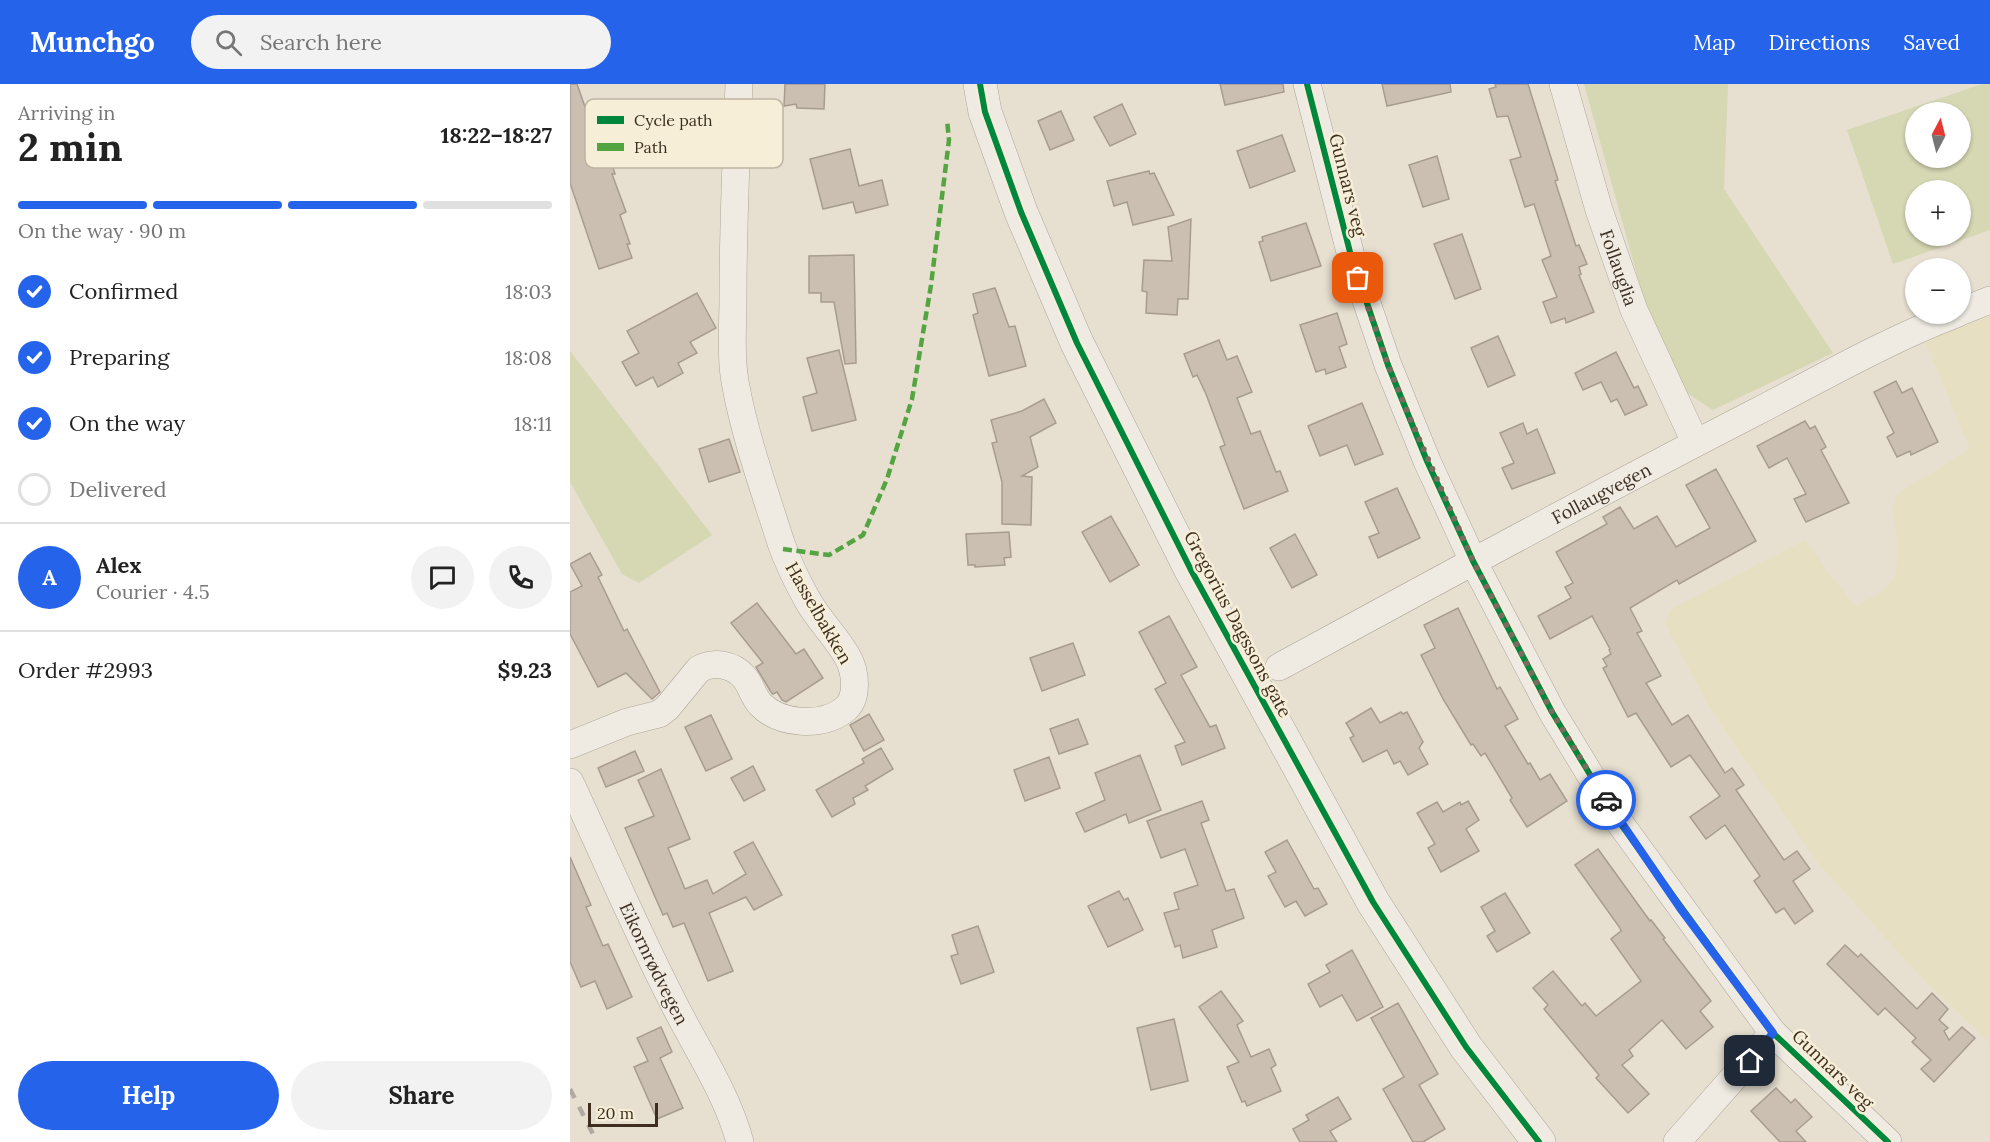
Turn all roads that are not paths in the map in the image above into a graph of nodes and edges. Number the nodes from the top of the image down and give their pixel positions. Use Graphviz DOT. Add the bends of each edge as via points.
graph roads {
  1 [pos="739,84"];
  2 [pos="980,84"];
  3 [pos="1307,84"];
  4 [pos="1563,84"];
  5 [pos="738,99"];
  6 [pos="735,168"];
  7 [pos="1990,300"];
  8 [pos="1971,308"];
  9 [pos="1929,324"];
  10 [pos="1695,442"];
  11 [pos="1473,561"];
  12 [pos="1279,667"];
  13 [pos="570,745"];
  14 [pos="570,782"];
  15 [pos="1773,1033"];
  16 [pos="740,1142"];
  17 [pos="1539,1142"];
  18 [pos="1677,1142"];
  19 [pos="1888,1142"];
  1 -- 5 [label="street, Hasselbakken"];
  2 -- 17 [label="street, Gregorius Dagssons gate" via="985,112 1021,212 1077,343 1191,570 1373,902 1466,1047"];
  3 -- 11 [label="street, Gunnars veg" via="1351,256 1388,365"];
  4 -- 10 [label="street, Follauglia" via="1599,210 1634,310"];
  6 -- 13 [label="street, Hasselbakken" via="735,385 783,549 809,603 849,658 854,679 852,703 829,718 814,721 779,716 759,703 736,670 726,665 705,666 659,714"];
  7 -- 8 [label="street"];
  9 -- 10 [label="street, Follaugvegen"];
  10 -- 11 [label="street, Follaugvegen"];
  11 -- 12 [label="street, Follaugvegen"];
  11 -- 15 [label="street, Gunnars veg" via="1552,712 1617,819"];
  14 -- 16 [label="street, Eikornrødvegen" via="672,1002 714,1077"];
  15 -- 18 [label="street"];
  15 -- 19 [label="street, Gunnars veg"];
}
